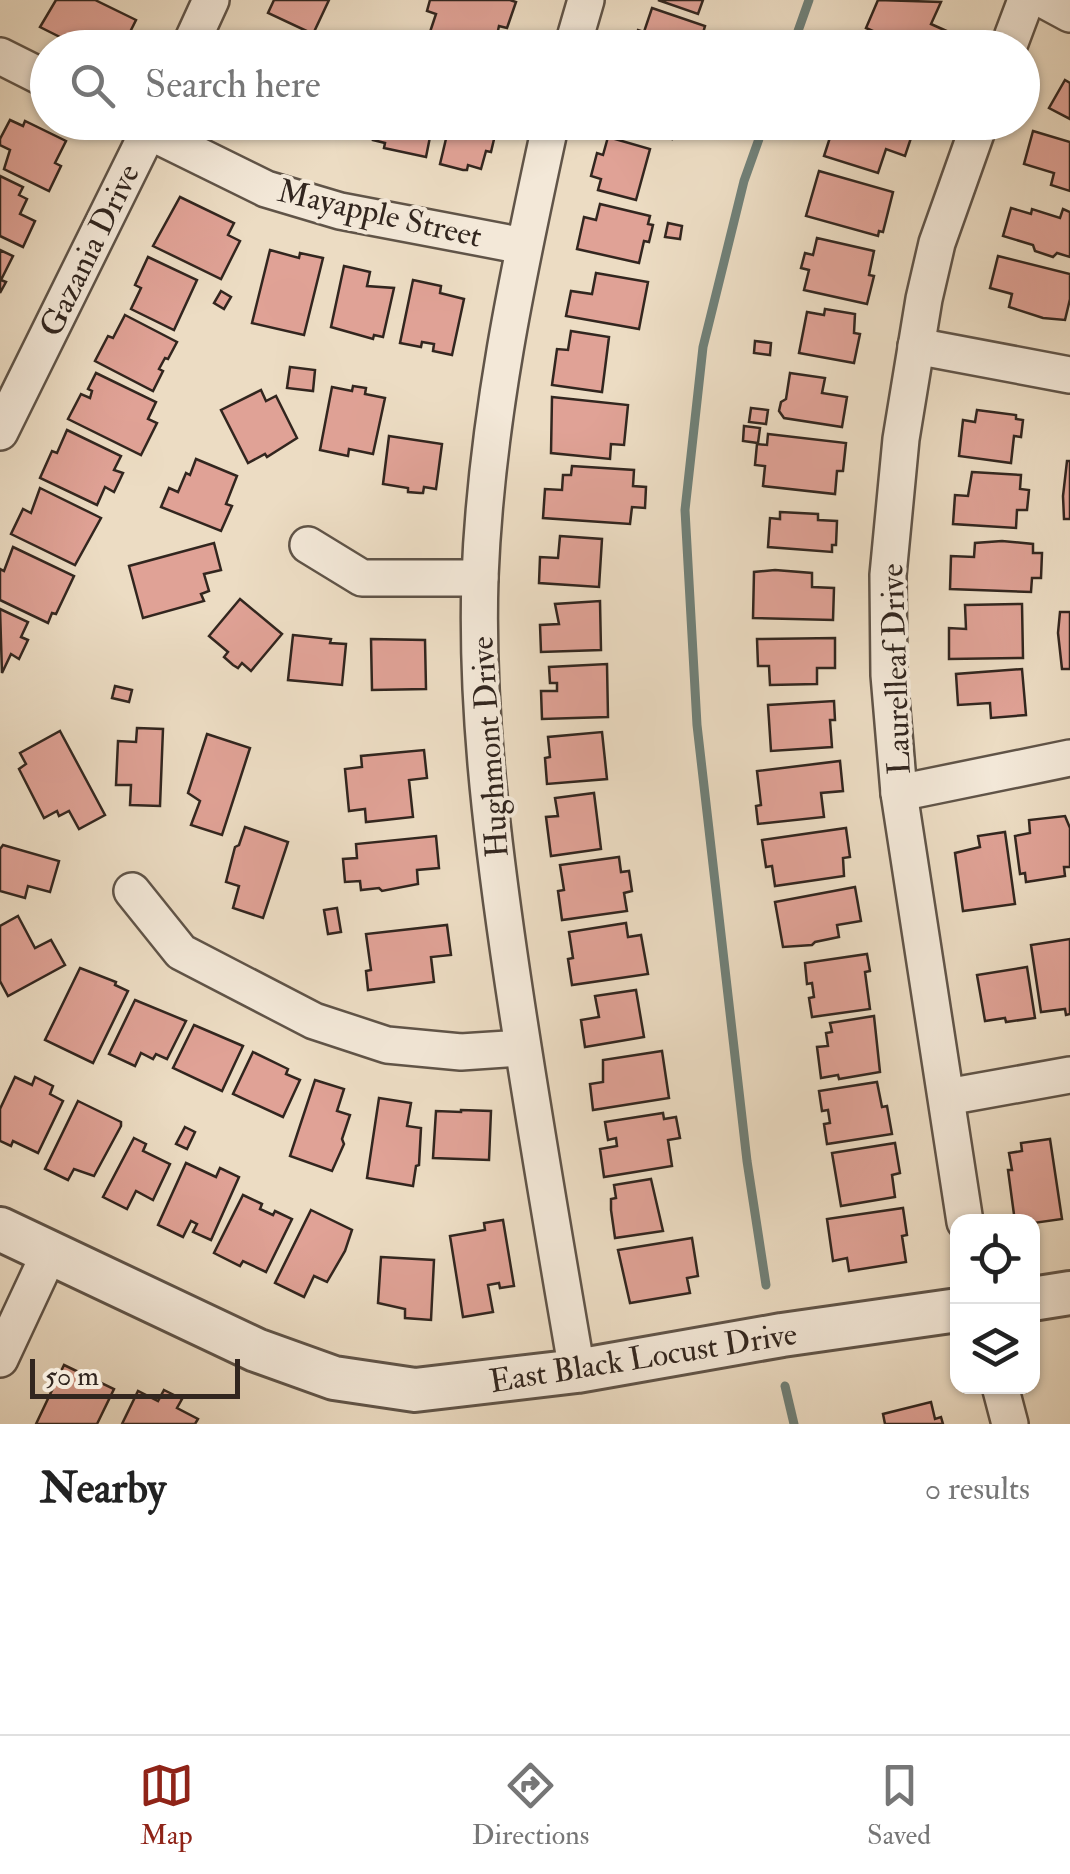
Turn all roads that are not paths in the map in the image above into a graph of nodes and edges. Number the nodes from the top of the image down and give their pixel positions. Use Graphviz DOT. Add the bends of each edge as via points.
graph roads {
  1 [pos="211,0"];
  2 [pos="586,0"];
  3 [pos="1026,0"];
  4 [pos="1044,0"];
  5 [pos="1070,14"];
  6 [pos="197,30"];
  7 [pos="577,30"];
  8 [pos="1015,30"];
  9 [pos="0,56"];
  10 [pos="30,71"];
  11 [pos="137,140"];
  12 [pos="173,140"];
  13 [pos="547,140"];
  14 [pos="974,140"];
  15 [pos="524,246"];
  16 [pos="916,346"];
  17 [pos="1070,375"];
  18 [pos="0,432"];
  19 [pos="308,545"];
  20 [pos="480,578"];
  21 [pos="1070,758"];
  22 [pos="899,793"];
  23 [pos="132,891"];
  24 [pos="522,1048"];
  25 [pos="1070,1076"];
  26 [pos="946,1097"];
  27 [pos="964,1214"];
  28 [pos="0,1230"];
  29 [pos="49,1254"];
  30 [pos="1070,1293"];
  31 [pos="1040,1298"];
  32 [pos="950,1311"];
  33 [pos="0,1358"];
  34 [pos="577,1371"];
  35 [pos="1002,1394"];
  36 [pos="1010,1424"];
  1 -- 6 [label="street"];
  2 -- 7 [label="street"];
  3 -- 8 [label="street"];
  4 -- 5 [label="street"];
  9 -- 10 [label="street"];
  11 -- 18 [label="street, Gazania Drive"];
  12 -- 15 [label="street, Mayapple Street" via="266,189 340,211"];
  13 -- 15 [label="street, Hughmont Drive"];
  14 -- 16 [label="street, Laurelleaf Drive" via="937,243"];
  15 -- 20 [label="street, Hughmont Drive" via="491,434"];
  16 -- 17 [label="street"];
  16 -- 22 [label="street, Laurelleaf Drive" via="888,575"];
  19 -- 20 [label="street" via="362,578"];
  20 -- 24 [label="street, Hughmont Drive" via="489,814"];
  21 -- 22 [label="street"];
  22 -- 26 [label="street, Laurelleaf Drive"];
  23 -- 24 [label="street" via="181,952 314,1022 387,1045 461,1052"];
  24 -- 34 [label="street, Hughmont Drive"];
  25 -- 26 [label="street"];
  26 -- 27 [label="street, Laurelleaf Drive"];
  28 -- 29 [label="street, East Black Locust Drive"];
  29 -- 33 [label="street"];
  29 -- 34 [label="street, East Black Locust Drive" via="256,1350 334,1378 415,1390"];
  30 -- 31 [label="street"];
  32 -- 34 [label="street, East Black Locust Drive"];
  35 -- 36 [label="street"];
}
